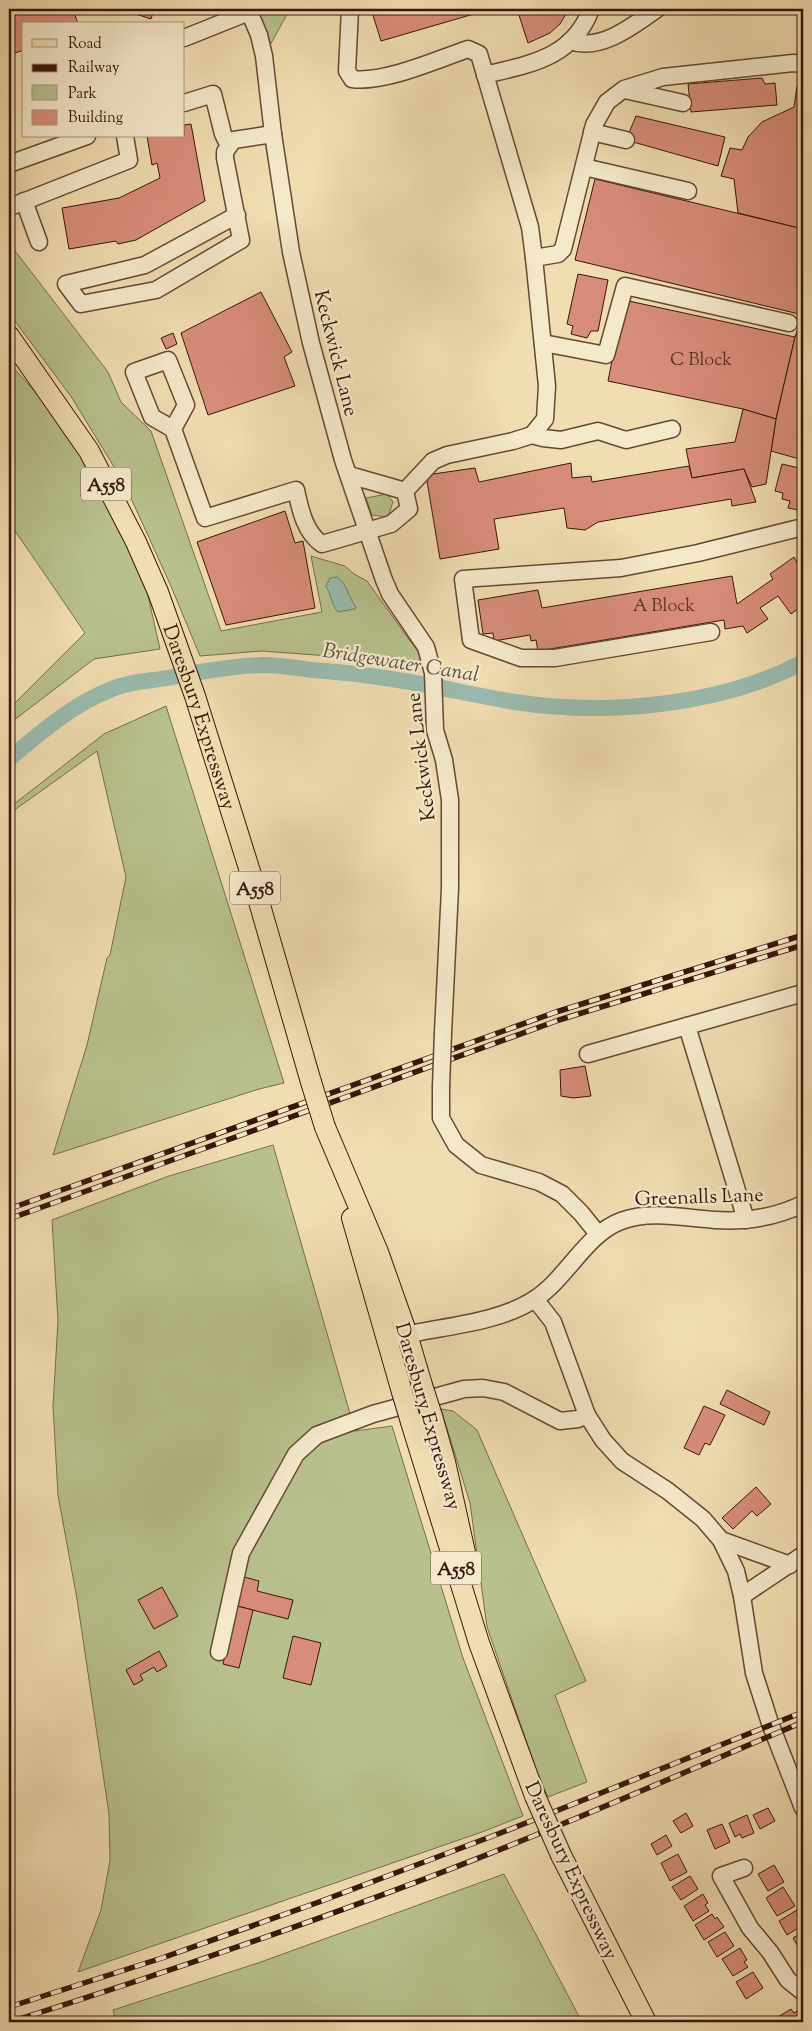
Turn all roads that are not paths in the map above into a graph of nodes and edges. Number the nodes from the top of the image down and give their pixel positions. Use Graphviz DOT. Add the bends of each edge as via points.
graph roads {
  1 [pos="350,9"];
  2 [pos="591,9"];
  3 [pos="657,9"];
  4 [pos="248,10"];
  5 [pos="185,38"];
  6 [pos="570,41"];
  7 [pos="803,64"];
  8 [pos="485,75"];
  9 [pos="624,90"];
  10 [pos="185,103"];
  11 [pos="683,103"];
  12 [pos="592,132"];
  13 [pos="273,134"];
  14 [pos="81,138"];
  15 [pos="125,138"];
  16 [pos="626,140"];
  17 [pos="229,146"];
  18 [pos="9,164"];
  19 [pos="584,167"];
  20 [pos="688,191"];
  21 [pos="16,203"];
  22 [pos="237,215"];
  23 [pos="39,242"];
  24 [pos="534,258"];
  25 [pos="789,323"];
  26 [pos="9,336"];
  27 [pos="543,343"];
  28 [pos="173,429"];
  29 [pos="672,429"];
  30 [pos="532,434"];
  31 [pos="349,475"];
  32 [pos="405,492"];
  33 [pos="803,527"];
  34 [pos="367,530"];
  35 [pos="711,632"];
  36 [pos="803,993"];
  37 [pos="688,1026"];
  38 [pos="588,1054"];
  39 [pos="325,1127"];
  40 [pos="803,1204"];
  41 [pos="746,1220"];
  42 [pos="598,1234"];
  43 [pos="535,1299"];
  44 [pos="407,1334"];
  45 [pos="388,1339"];
  46 [pos="588,1415"];
  47 [pos="721,1540"];
  48 [pos="803,1555"];
  49 [pos="790,1564"];
  50 [pos="742,1596"];
  51 [pos="219,1652"];
  52 [pos="504,1714"];
  53 [pos="803,1808"];
  54 [pos="744,1868"];
  55 [pos="803,1992"];
  56 [pos="646,2022"];
  1 -- 8 [label="street" via="347,71 352,79 363,80 412,69 468,49 479,54"];
  2 -- 6 [label="street" via="577,35"];
  3 -- 6 [label="street" via="601,42"];
  4 -- 5 [label="street"];
  4 -- 13 [label="street, Keckwick Lane" via="264,56"];
  6 -- 8 [label="street" via="556,54"];
  7 -- 9 [label="street" via="663,78"];
  8 -- 24 [label="street" via="530,227"];
  9 -- 11 [label="street"];
  9 -- 12 [label="street" via="607,102"];
  10 -- 17 [label="street" via="213,94"];
  12 -- 16 [label="street"];
  12 -- 19 [label="street"];
  13 -- 17 [label="street" via="234,140"];
  13 -- 31 [label="street, Keckwick Lane" via="298,288"];
  14 -- 18 [label="street"];
  15 -- 21 [label="street" via="129,160"];
  17 -- 22 [label="street" via="225,152"];
  19 -- 20 [label="street"];
  19 -- 24 [label="street" via="563,249 558,254"];
  21 -- 23 [label="street"];
  22 -- 22 [label="street" via="241,240 156,290 81,304 66,284 145,265"];
  24 -- 27 [label="street"];
  25 -- 27 [label="street" via="625,286 606,355"];
  26 -- 39 [label="main road, Daresbury Expressway / A558, bridge" via="89,451 158,592 195,696 253,881"];
  27 -- 30 [label="street" via="547,386 545,418"];
  28 -- 34 [label="street" via="205,518 296,490 301,514 316,540 322,544"];
  29 -- 30 [label="street" via="626,440 598,431 561,440"];
  30 -- 32 [label="street" via="446,455 433,461"];
  31 -- 32 [label="street"];
  31 -- 34 [label="street, Keckwick Lane"];
  32 -- 34 [label="street" via="409,509 391,524"];
  33 -- 35 [label="street" via="621,568 463,579 471,640 521,658 555,658"];
  34 -- 42 [label="street, Keckwick Lane, bridge" via="390,594 426,647 433,673 434,730 444,760 450,800 441,1118 456,1145 481,1165 539,1182 562,1194"];
  36 -- 37 [label="street"];
  37 -- 38 [label="street"];
  37 -- 41 [label="street"];
  39 -- 44 [label="main road, Daresbury Expressway / A558" via="378,1252"];
  39 -- 45 [label="main road, Daresbury Expressway / A558"];
  40 -- 41 [label="street, Greenalls Lane" via="783,1214"];
  41 -- 42 [label="street, Greenalls Lane" via="644,1215 620,1221"];
  42 -- 43 [label="street, Greenalls Lane" via="560,1278"];
  43 -- 44 [label="street" via="491,1317"];
  43 -- 46 [label="street" via="553,1322"];
  44 -- 45 [label="street"];
  44 -- 52 [label="main road, Daresbury Expressway / A558, bridge" via="445,1462"];
  45 -- 52 [label="main road, Daresbury Expressway / A558, bridge" via="479,1643"];
  46 -- 47 [label="street" via="603,1440 622,1461 668,1491 703,1519"];
  46 -- 51 [label="street" via="560,1421 504,1392 464,1389 373,1414 317,1434 296,1454 241,1553"];
  47 -- 49 [label="street"];
  47 -- 50 [label="street" via="736,1571"];
  48 -- 49 [label="street"];
  49 -- 50 [label="street"];
  50 -- 53 [label="street" via="754,1673"];
  52 -- 56 [label="main road, Daresbury Expressway / A558, bridge" via="534,1796 561,1855"];
  54 -- 55 [label="street" via="721,1876 750,1928 788,1980"];
}
